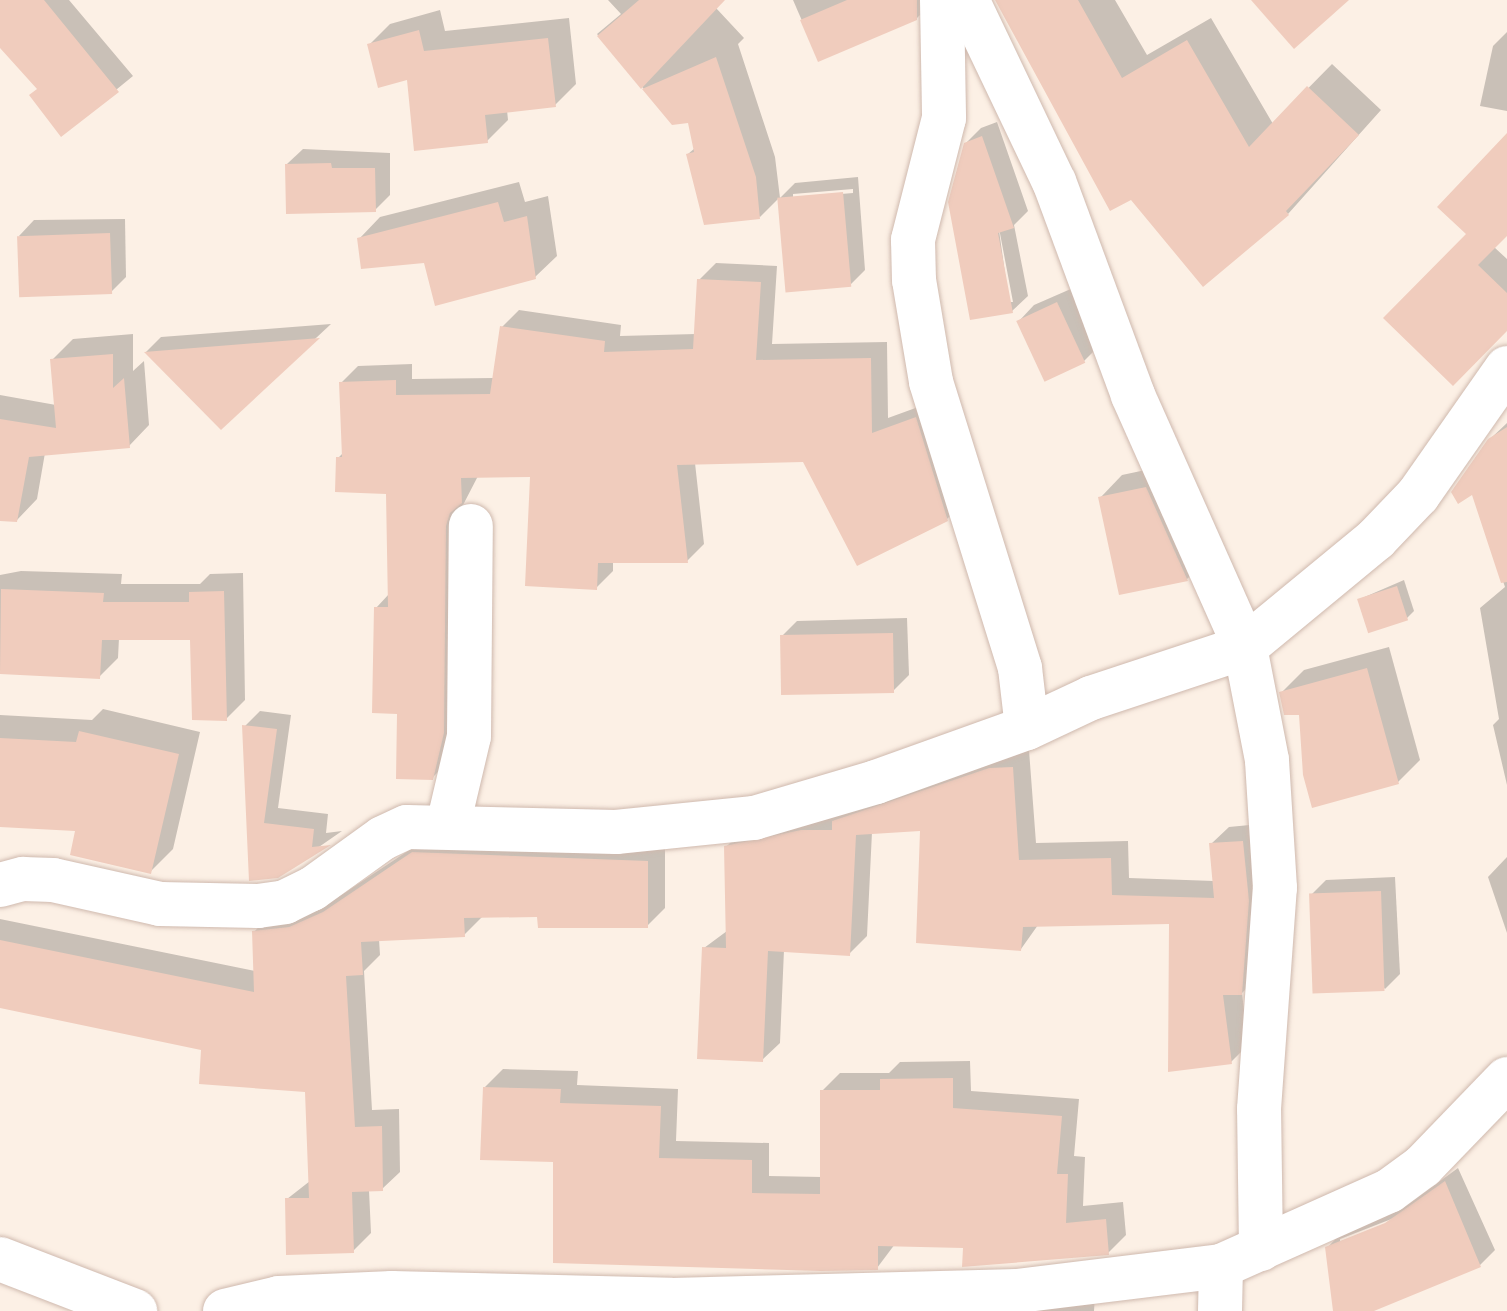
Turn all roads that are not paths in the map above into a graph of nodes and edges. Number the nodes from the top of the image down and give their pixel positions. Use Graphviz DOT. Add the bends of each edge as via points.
graph roads {
  1 [pos="942,0"];
  2 [pos="967,0"];
  3 [pos="1507,368"];
  4 [pos="471,526"];
  5 [pos="1245,647"];
  6 [pos="1027,728"];
  7 [pos="448,825"];
  8 [pos="0,885"];
  9 [pos="1507,1079"];
  10 [pos="1261,1249"];
  11 [pos="0,1259"];
  12 [pos="1221,1266"];
  13 [pos="135,1311"];
  14 [pos="225,1311"];
  15 [pos="1220,1311"];
  1 -- 6 [label="street" via="944,118 913,240 914,280 931,382 1020,668"];
  2 -- 5 [label="street" via="1054,182 1133,395"];
  3 -- 5 [label="street" via="1418,495 1376,539"];
  4 -- 7 [label="street" via="469,736"];
  5 -- 6 [label="street" via="1091,698"];
  5 -- 10 [label="street" via="1267,760 1275,888 1259,1109"];
  6 -- 7 [label="street" via="876,782 754,818 616,832"];
  7 -- 8 [label="street" via="394,830 312,889 258,906 160,904 53,880"];
  9 -- 10 [label="street" via="1423,1166 1389,1191"];
  10 -- 12 [label="street"];
  11 -- 13 [label="street"];
  12 -- 14 [label="street" via="1018,1291 671,1300 392,1293 279,1298"];
  12 -- 15 [label="street"];
}
